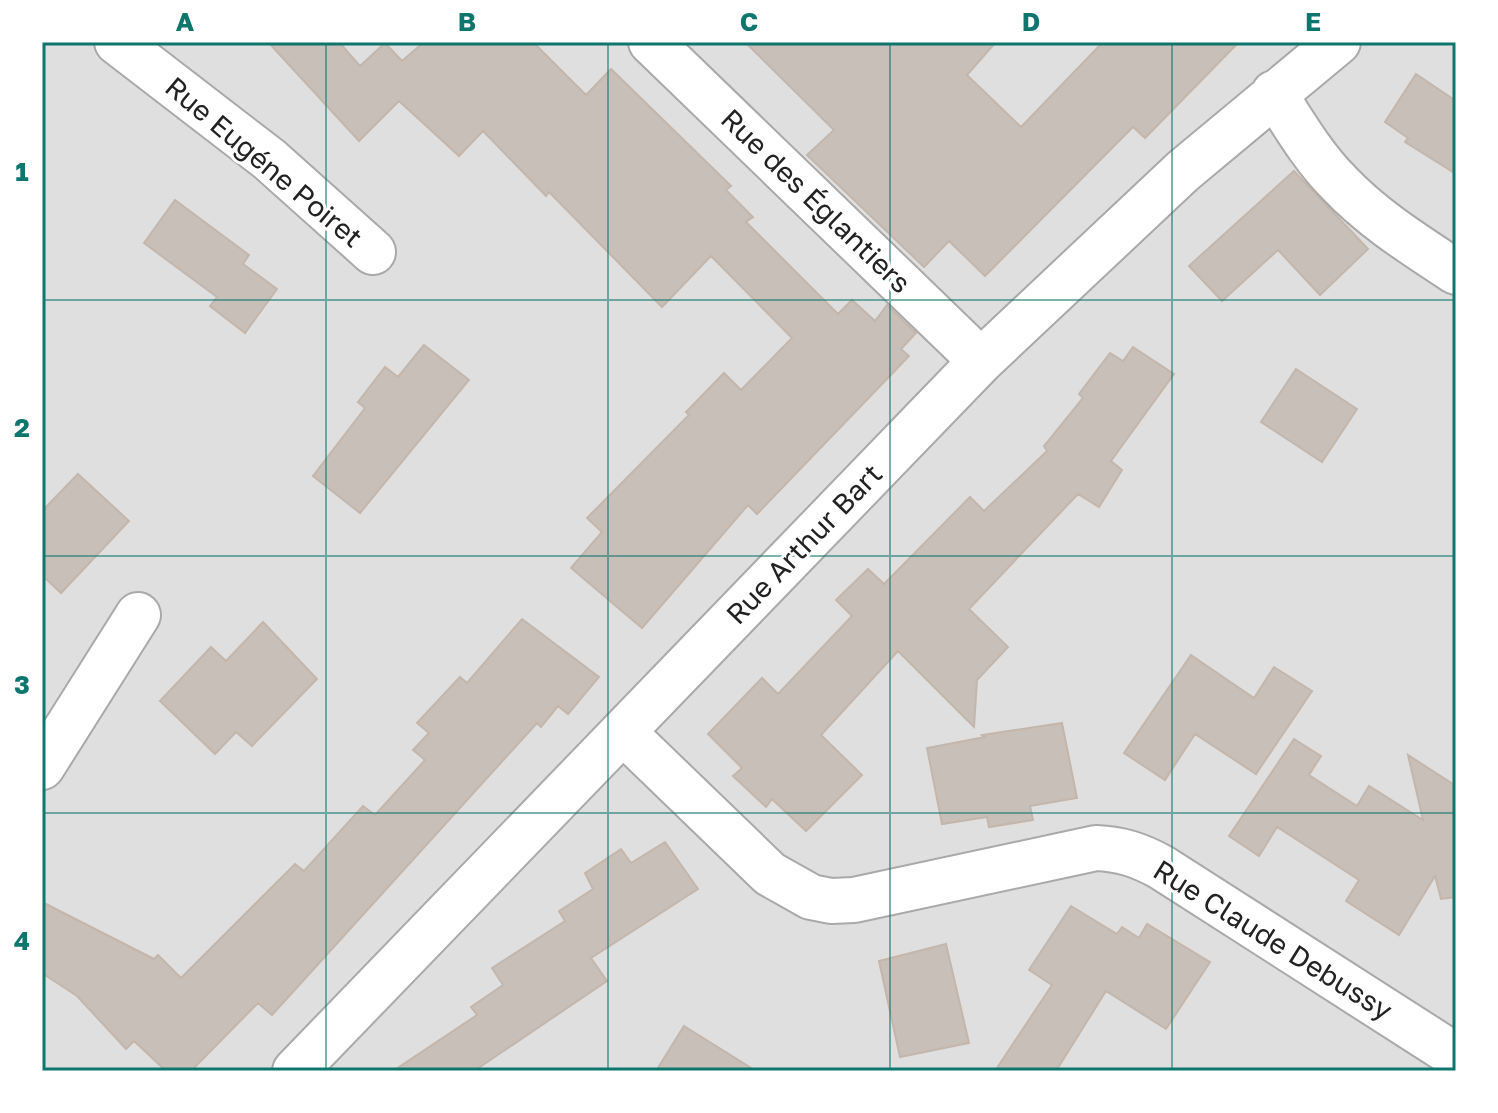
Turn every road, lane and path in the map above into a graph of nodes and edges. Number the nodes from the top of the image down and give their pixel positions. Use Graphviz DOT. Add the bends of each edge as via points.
graph roads {
  1 [pos="117,42"];
  2 [pos="651,42"];
  3 [pos="1338,42"];
  4 [pos="1274,93"];
  5 [pos="373,252"];
  6 [pos="1456,272"];
  7 [pos="981,361"];
  8 [pos="138,615"];
  9 [pos="623,732"];
  10 [pos="42,767"];
  11 [pos="1456,1056"];
  12 [pos="295,1071"];
  1 -- 5 [label="street, Rue Eugéne Poiret" via="269,159"];
  2 -- 7 [label="street, Rue des Églantiers"];
  3 -- 4 [label="street, Rue Arthur Bart"];
  4 -- 6 [label="street" via="1338,183"];
  4 -- 7 [label="street, Rue Arthur Bart" via="1106,241"];
  7 -- 9 [label="street, Rue Arthur Bart"];
  8 -- 10 [label="street"];
  9 -- 11 [label="street, Rue Claude Debussy" via="770,874 811,897 854,900 1096,848 1117,849 1161,867"];
  9 -- 12 [label="street, Rue Arthur Bart"];
}
